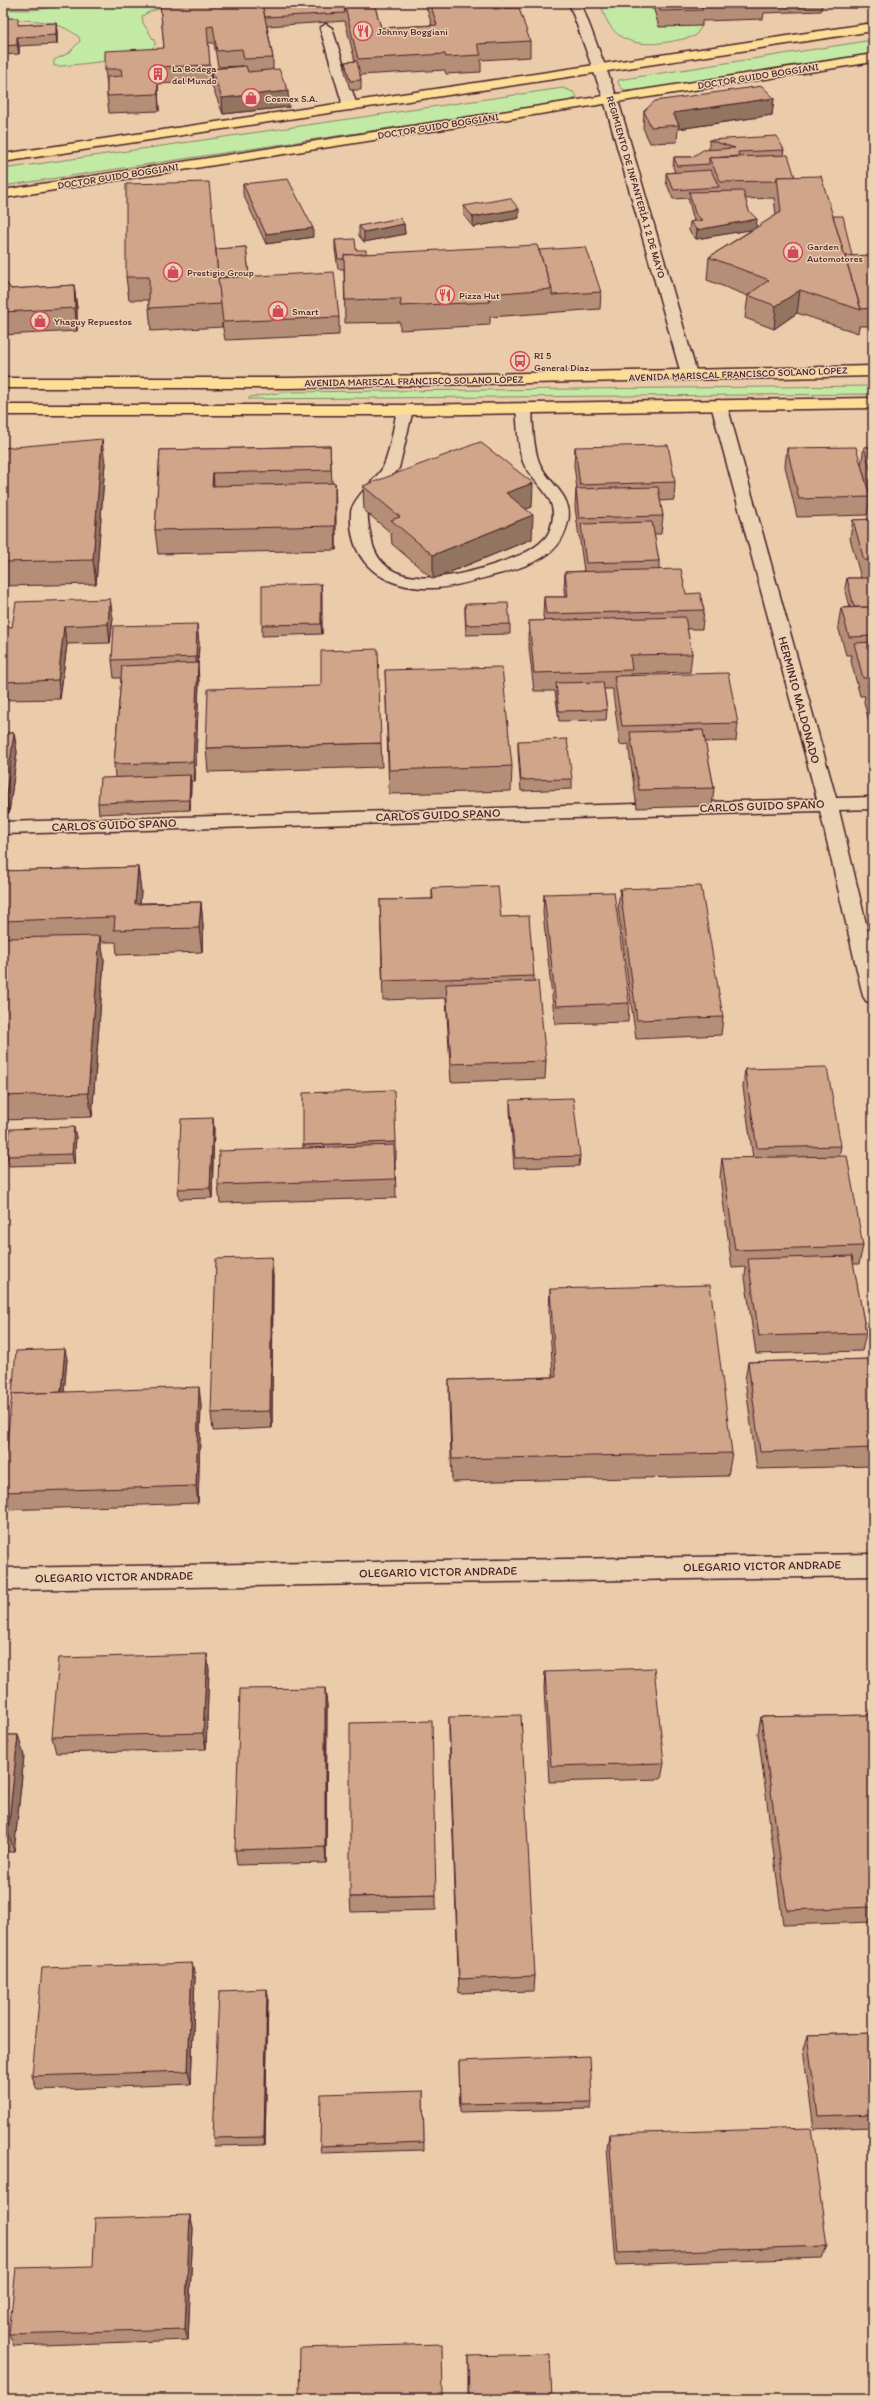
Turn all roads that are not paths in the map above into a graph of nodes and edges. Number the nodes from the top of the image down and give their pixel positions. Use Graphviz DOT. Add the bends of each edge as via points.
graph roads {
  1 [pos="575,3"];
  2 [pos="873,27"];
  3 [pos="326,28"];
  4 [pos="873,58"];
  5 [pos="600,68"];
  6 [pos="611,100"];
  7 [pos="350,106"];
  8 [pos="3,158"];
  9 [pos="3,194"];
  10 [pos="873,371"];
  11 [pos="689,374"];
  12 [pos="3,383"];
  13 [pos="290,383"];
  14 [pos="3,393"];
  15 [pos="873,403"];
  16 [pos="719,405"];
  17 [pos="524,408"];
  18 [pos="3,410"];
  19 [pos="405,410"];
  20 [pos="873,803"];
  21 [pos="828,804"];
  22 [pos="3,828"];
  23 [pos="873,996"];
  24 [pos="873,1565"];
  25 [pos="3,1578"];
  1 -- 5 [label="street, REGIMIENTO DE INFANTERÍA 1 2 DE MAYO"];
  2 -- 5 [label="main road"];
  3 -- 7 [label="street"];
  4 -- 6 [label="main road, DOCTOR GUIDO BOGGIANI"];
  5 -- 6 [label="street, REGIMIENTO DE INFANTERÍA 1 2 DE MAYO"];
  5 -- 7 [label="main road"];
  6 -- 9 [label="main road, DOCTOR GUIDO BOGGIANI"];
  6 -- 11 [label="street, REGIMIENTO DE INFANTERÍA 1 2 DE MAYO"];
  7 -- 8 [label="main road"];
  10 -- 11 [label="main road, AVENIDA MARISCAL FRANCISCO SOLANO LÓPEZ"];
  11 -- 13 [label="main road, AVENIDA MARISCAL FRANCISCO SOLANO LÓPEZ"];
  12 -- 13 [label="main road, AVENIDA MARISCAL FRANCISCO SOLANO LÓPEZ"];
  13 -- 14 [label="main road" via="236,390"];
  15 -- 16 [label="main road"];
  16 -- 17 [label="main road"];
  16 -- 21 [label="street, HERMINIO MALDONADO"];
  17 -- 19 [label="main road"];
  17 -- 19 [label="street" via="534,467 557,496 561,514 553,540 538,554 508,566 483,574 425,584 399,578 372,563 364,547 359,512 391,468"];
  18 -- 19 [label="main road"];
  20 -- 21 [label="street, CARLOS GUIDO SPANO"];
  21 -- 22 [label="street, CARLOS GUIDO SPANO"];
  21 -- 23 [label="street, HERMINIO MALDONADO"];
  24 -- 25 [label="street, OLEGARIO VICTOR ANDRADE"];
}
